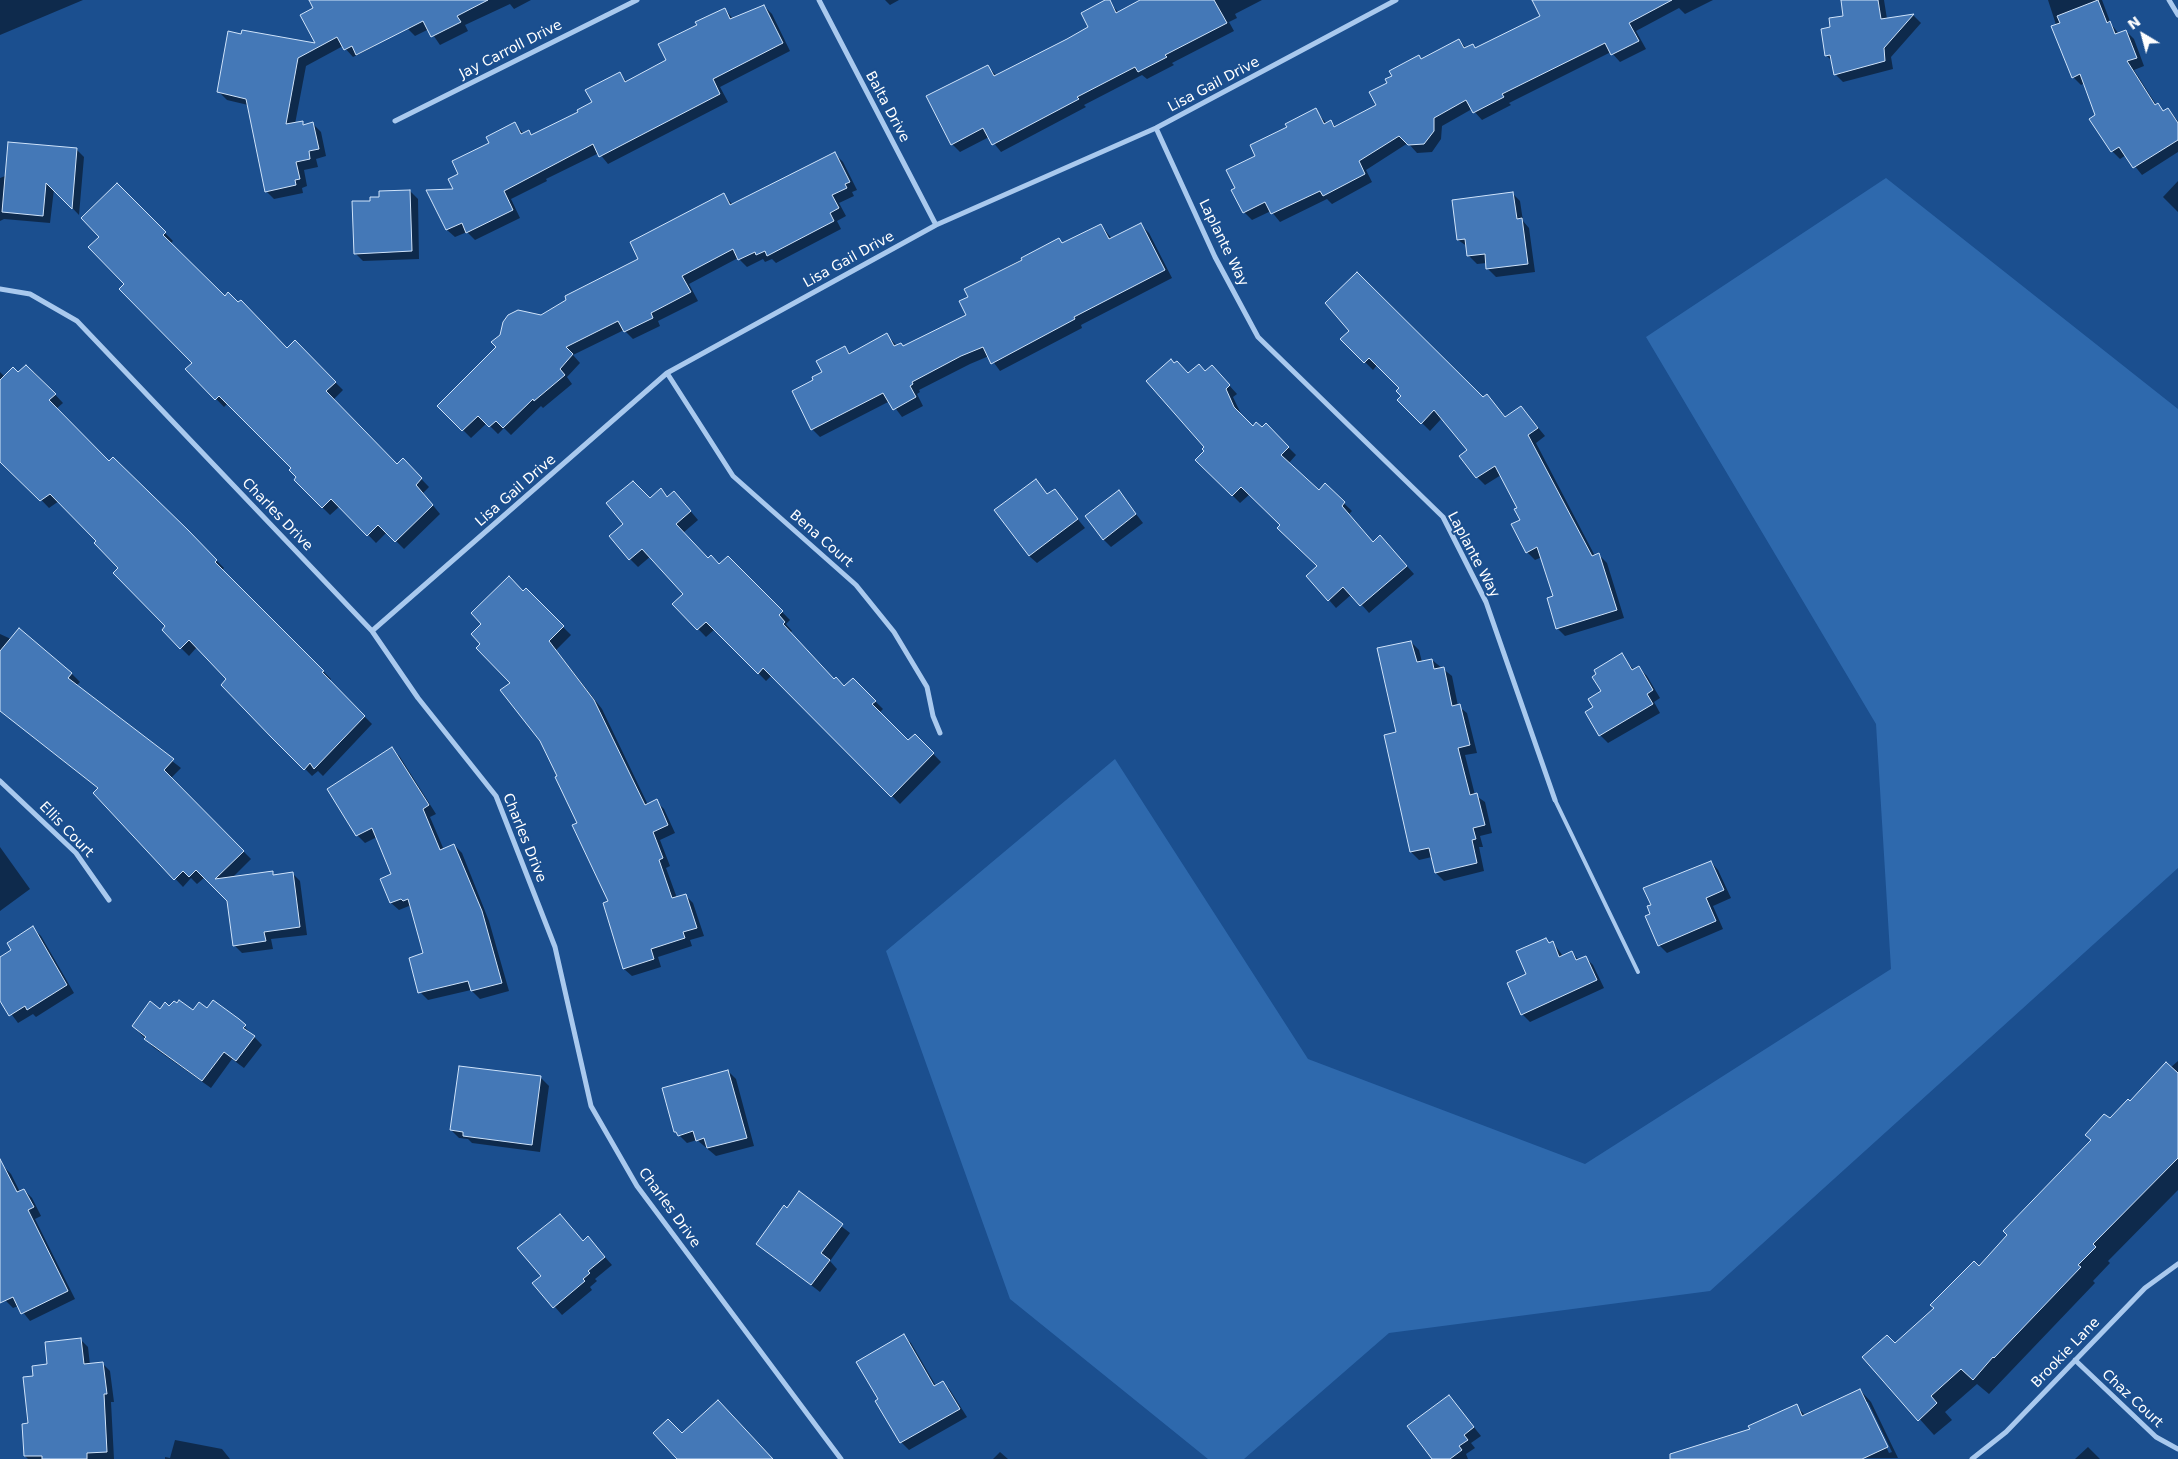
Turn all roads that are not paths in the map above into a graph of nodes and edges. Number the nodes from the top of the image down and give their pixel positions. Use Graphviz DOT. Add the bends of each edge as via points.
graph roads {
  1 [pos="637,0"];
  2 [pos="818,0"];
  3 [pos="1396,0"];
  4 [pos="2169,0"];
  5 [pos="2178,15"];
  6 [pos="395,121"];
  7 [pos="1156,128"];
  8 [pos="936,225"];
  9 [pos="0,289"];
  10 [pos="667,374"];
  11 [pos="372,631"];
  12 [pos="940,733"];
  13 [pos="0,781"];
  14 [pos="1555,800"];
  15 [pos="109,900"];
  16 [pos="1638,972"];
  17 [pos="2178,1264"];
  18 [pos="2075,1360"];
  19 [pos="2178,1449"];
  20 [pos="841,1459"];
  21 [pos="1972,1459"];
  1 -- 6 [label="street, Jay Carroll Drive"];
  2 -- 8 [label="street, Balta Drive"];
  3 -- 7 [label="street, Lisa Gail Drive"];
  4 -- 5 [label="street"];
  7 -- 8 [label="street, Lisa Gail Drive"];
  7 -- 14 [label="street, Laplante Way" via="1216,257 1258,337 1443,517 1486,602"];
  8 -- 10 [label="street, Lisa Gail Drive"];
  9 -- 11 [label="street, Charles Drive" via="30,294 77,320"];
  10 -- 11 [label="street, Lisa Gail Drive"];
  10 -- 12 [label="street, Bena Court" via="733,476 856,585 894,632 927,688 932,716"];
  11 -- 20 [label="street, Charles Drive" via="418,698 496,796 555,947 591,1106 637,1186"];
  13 -- 15 [label="street, Ellis Court" via="76,853"];
  14 -- 16 [label="lane, Laplante Way"];
  17 -- 18 [label="street, Brookie Lane" via="2145,1288"];
  18 -- 19 [label="street, Chaz Court" via="2156,1437"];
  18 -- 21 [label="street, Brookie Lane" via="2006,1432"];
}
